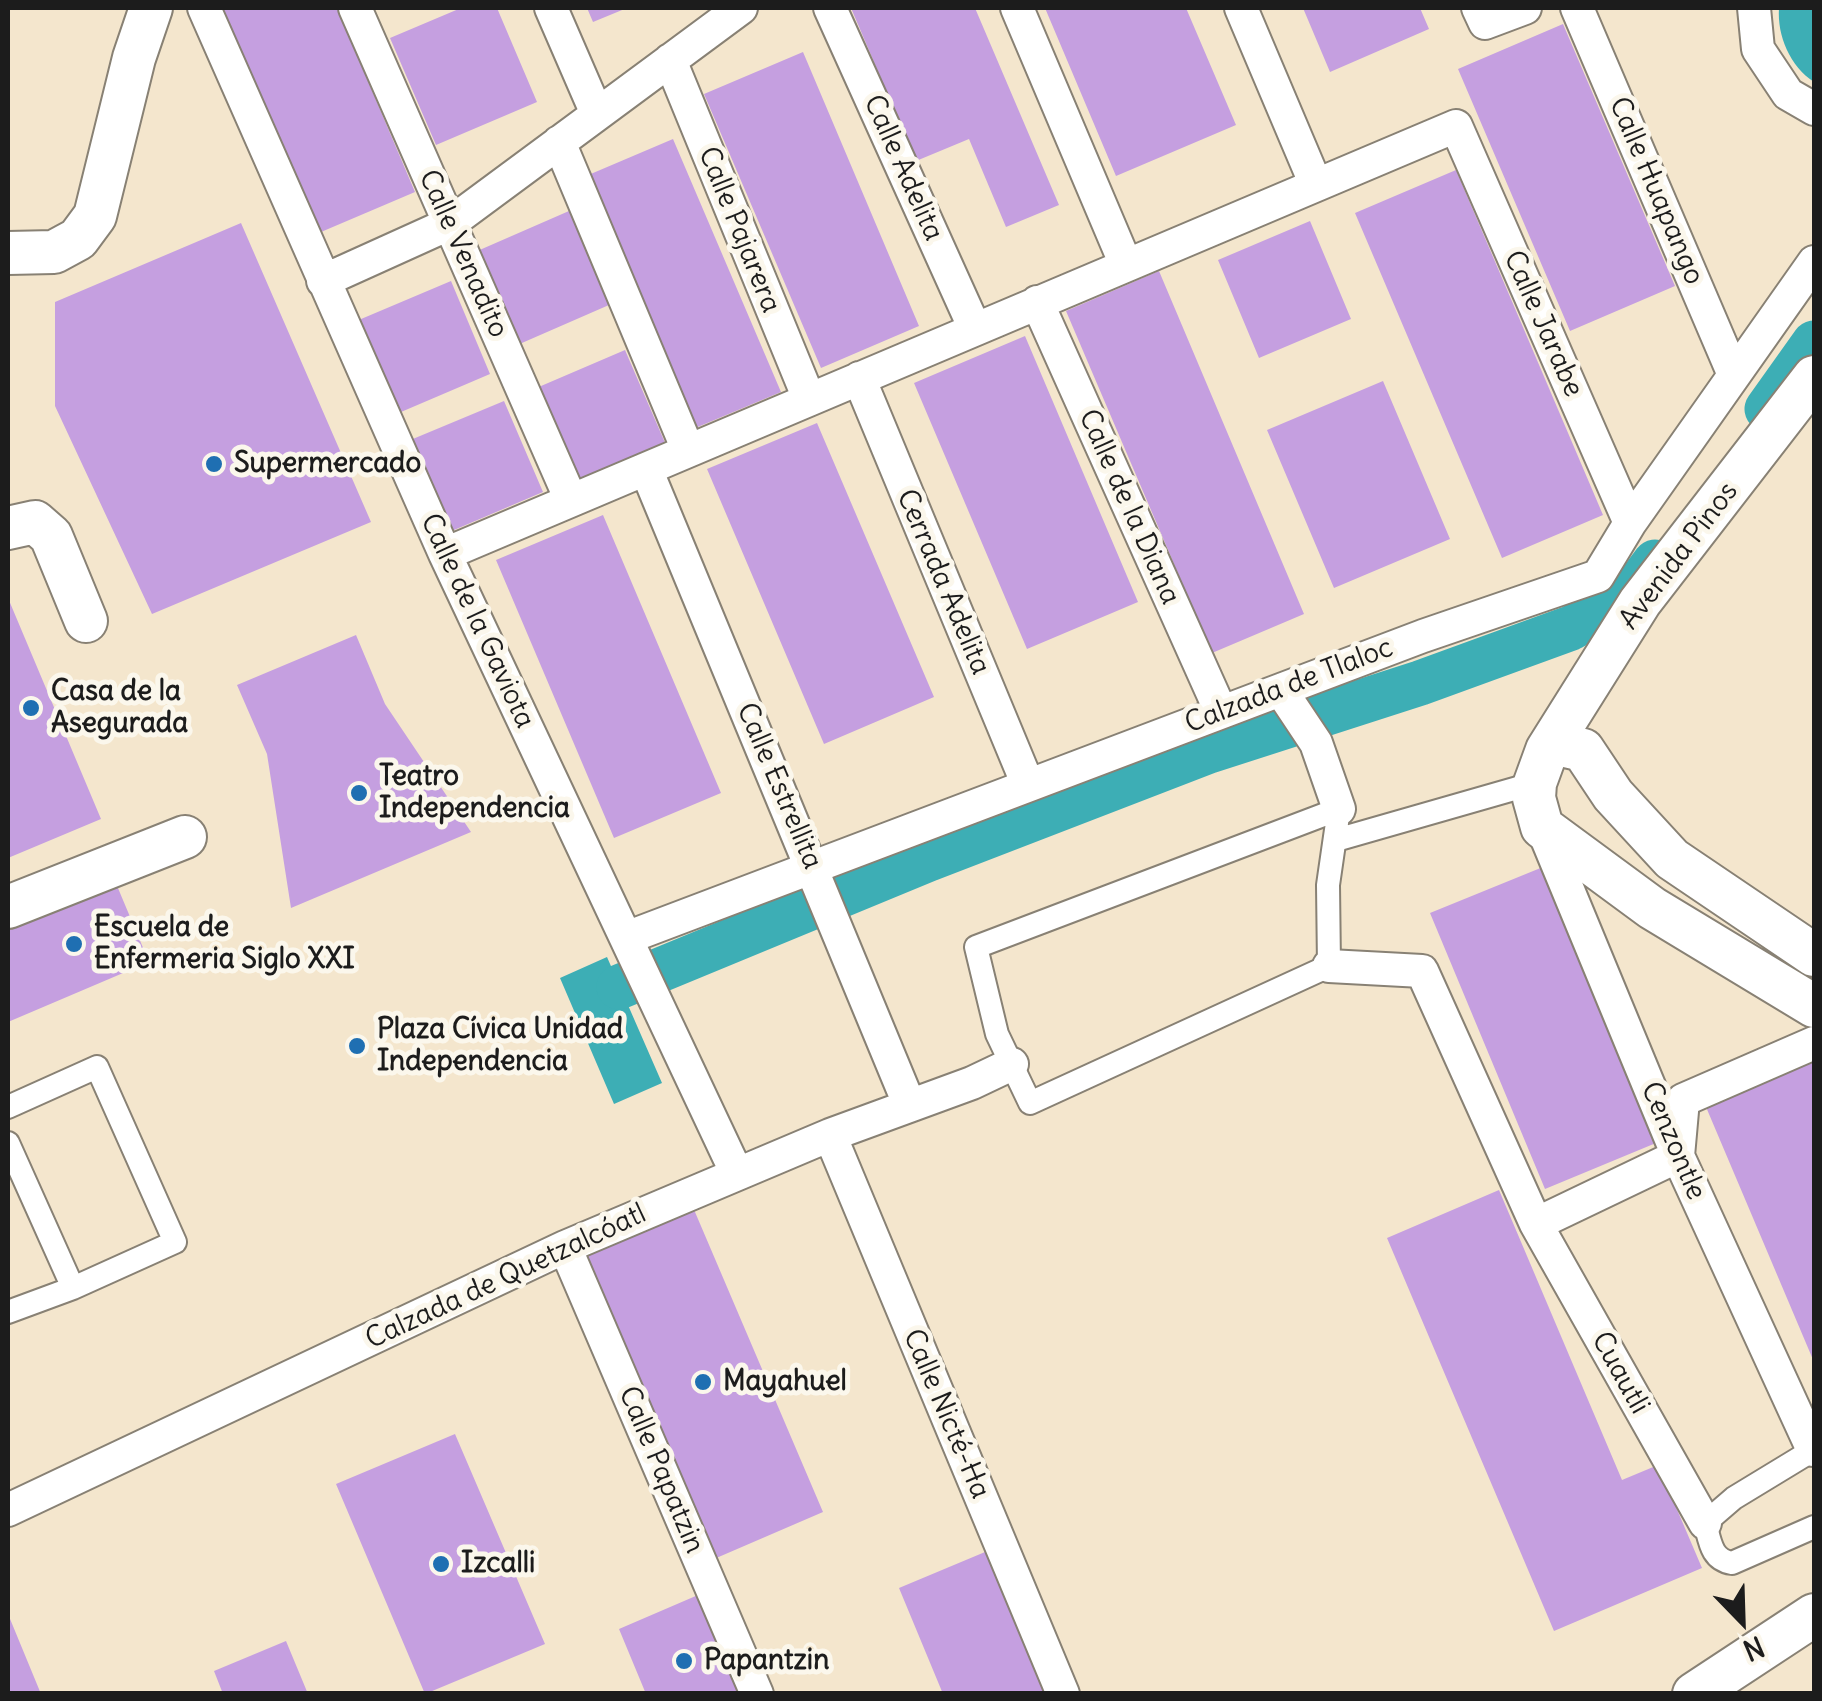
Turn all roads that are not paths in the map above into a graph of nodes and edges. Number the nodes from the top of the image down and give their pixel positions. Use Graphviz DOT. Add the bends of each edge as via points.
graph roads {
  1 [pos="151,8"];
  2 [pos="204,8"];
  3 [pos="355,8"];
  4 [pos="551,8"];
  5 [pos="741,8"];
  6 [pos="830,8"];
  7 [pos="1017,8"];
  8 [pos="1241,8"];
  9 [pos="1478,8"];
  10 [pos="1525,8"];
  11 [pos="1577,8"];
  12 [pos="1754,8"];
  13 [pos="670,60"];
  14 [pos="1814,109"];
  15 [pos="597,114"];
  16 [pos="559,142"];
  17 [pos="1316,185"];
  18 [pos="449,224"];
  19 [pos="8,253"];
  20 [pos="1814,262"];
  21 [pos="1126,265"];
  22 [pos="323,280"];
  23 [pos="1038,302"];
  24 [pos="974,329"];
  25 [pos="1734,375"];
  26 [pos="1814,376"];
  27 [pos="859,378"];
  28 [pos="809,400"];
  29 [pos="688,450"];
  30 [pos="646,468"];
  31 [pos="571,500"];
  32 [pos="1630,523"];
  33 [pos="8,528"];
  34 [pos="445,554"];
  35 [pos="86,621"];
  36 [pos="1284,694"];
  37 [pos="1221,712"];
  38 [pos="1554,743"];
  39 [pos="1534,783"];
  40 [pos="1028,786"];
  41 [pos="1337,825"];
  42 [pos="1542,827"];
  43 [pos="185,836"];
  44 [pos="813,868"];
  45 [pos="8,908"];
  46 [pos="626,938"];
  47 [pos="1814,955"];
  48 [pos="1330,966"];
  49 [pos="1814,1006"];
  50 [pos="1814,1044"];
  51 [pos="1012,1064"];
  52 [pos="908,1104"];
  53 [pos="8,1107"];
  54 [pos="830,1135"];
  55 [pos="8,1143"];
  56 [pos="1678,1156"];
  57 [pos="737,1174"];
  58 [pos="1536,1224"];
  59 [pos="565,1247"];
  60 [pos="72,1288"];
  61 [pos="8,1312"];
  62 [pos="1814,1452"];
  63 [pos="8,1510"];
  64 [pos="1705,1523"];
  65 [pos="1814,1526"];
  66 [pos="1814,1614"];
  67 [pos="757,1694"];
  68 [pos="1063,1694"];
  69 [pos="1694,1694"];
  1 -- 19 [label="street" via="95,216 78,239 54,252"];
  2 -- 22 [label="street, Calle de la Gaviota"];
  3 -- 18 [label="street, Calle Venadito"];
  4 -- 15 [label="street"];
  5 -- 13 [label="street"];
  6 -- 24 [label="street, Calle Adelita"];
  7 -- 21 [label="street"];
  8 -- 17 [label="street"];
  9 -- 10 [label="street" via="1485,24"];
  11 -- 25 [label="street, Calle Huapango"];
  12 -- 14 [label="street" via="1758,49 1788,94"];
  13 -- 15 [label="street"];
  13 -- 28 [label="street, Calle Pajarera"];
  15 -- 16 [label="street"];
  16 -- 18 [label="street"];
  16 -- 29 [label="street"];
  17 -- 21 [label="street"];
  17 -- 32 [label="street, Calle Jarabe" via="1456,126"];
  18 -- 22 [label="street"];
  18 -- 31 [label="street, Calle Venadito"];
  20 -- 25 [label="street, Calzada de Tlaloc"];
  21 -- 23 [label="street"];
  22 -- 34 [label="street, Calle de la Gaviota"];
  23 -- 24 [label="street"];
  23 -- 37 [label="street, Calle de la Diana"];
  24 -- 27 [label="street"];
  25 -- 32 [label="street, Calzada de Tlaloc"];
  26 -- 38 [label="street, Avenida Pinos" via="1640,602"];
  27 -- 28 [label="street"];
  27 -- 40 [label="street, Cerrada Adelita"];
  28 -- 29 [label="street"];
  29 -- 30 [label="street"];
  30 -- 31 [label="street"];
  30 -- 44 [label="street, Calle Estrellita"];
  31 -- 34 [label="street"];
  32 -- 36 [label="street, Calzada de Tlaloc" via="1598,576 1422,636"];
  33 -- 35 [label="street" via="35,522 51,536"];
  34 -- 46 [label="street, Calle de la Gaviota"];
  36 -- 37 [label="street, Calzada de Tlaloc"];
  36 -- 41 [label="street" via="1316,744"];
  37 -- 40 [label="street, Calzada de Tlaloc"];
  38 -- 39 [label="street, Avenida Pinos"];
  38 -- 47 [label="street" via="1583,750 1613,796 1672,859"];
  39 -- 41 [label="lane"];
  39 -- 42 [label="street"];
  40 -- 44 [label="street, Calzada de Tlaloc"];
  41 -- 48 [label="lane" via="1328,885"];
  41 -- 51 [label="lane" via="976,947 996,1034"];
  42 -- 49 [label="street" via="1652,908"];
  42 -- 56 [label="street, Cenzontle"];
  43 -- 45 [label="street"];
  44 -- 46 [label="street, Calzada de Tlaloc"];
  44 -- 52 [label="street, Calle Estrellita"];
  46 -- 57 [label="street, Calle de la Gaviota"];
  48 -- 51 [label="lane" via="1030,1102"];
  48 -- 58 [label="street, Cuautli" via="1422,971"];
  50 -- 56 [label="street" via="1683,1100"];
  51 -- 52 [label="street, Calzada de Quetzalcóatl"];
  52 -- 54 [label="street, Calzada de Quetzalcóatl"];
  53 -- 60 [label="lane" via="97,1067 175,1242"];
  54 -- 57 [label="street, Calzada de Quetzalcóatl"];
  54 -- 68 [label="street, Calle Nicté-Ha"];
  55 -- 60 [label="lane"];
  56 -- 58 [label="street"];
  56 -- 62 [label="street, Cenzontle"];
  57 -- 59 [label="street, Calzada de Quetzalcóatl"];
  58 -- 64 [label="street, Cuautli"];
  59 -- 63 [label="street, Calzada de Quetzalcóatl"];
  59 -- 67 [label="street, Calle Papatzin"];
  60 -- 61 [label="lane"];
  62 -- 64 [label="lane" via="1734,1498"];
  64 -- 65 [label="lane" via="1714,1554 1732,1564"];
  66 -- 69 [label="street"];
}
